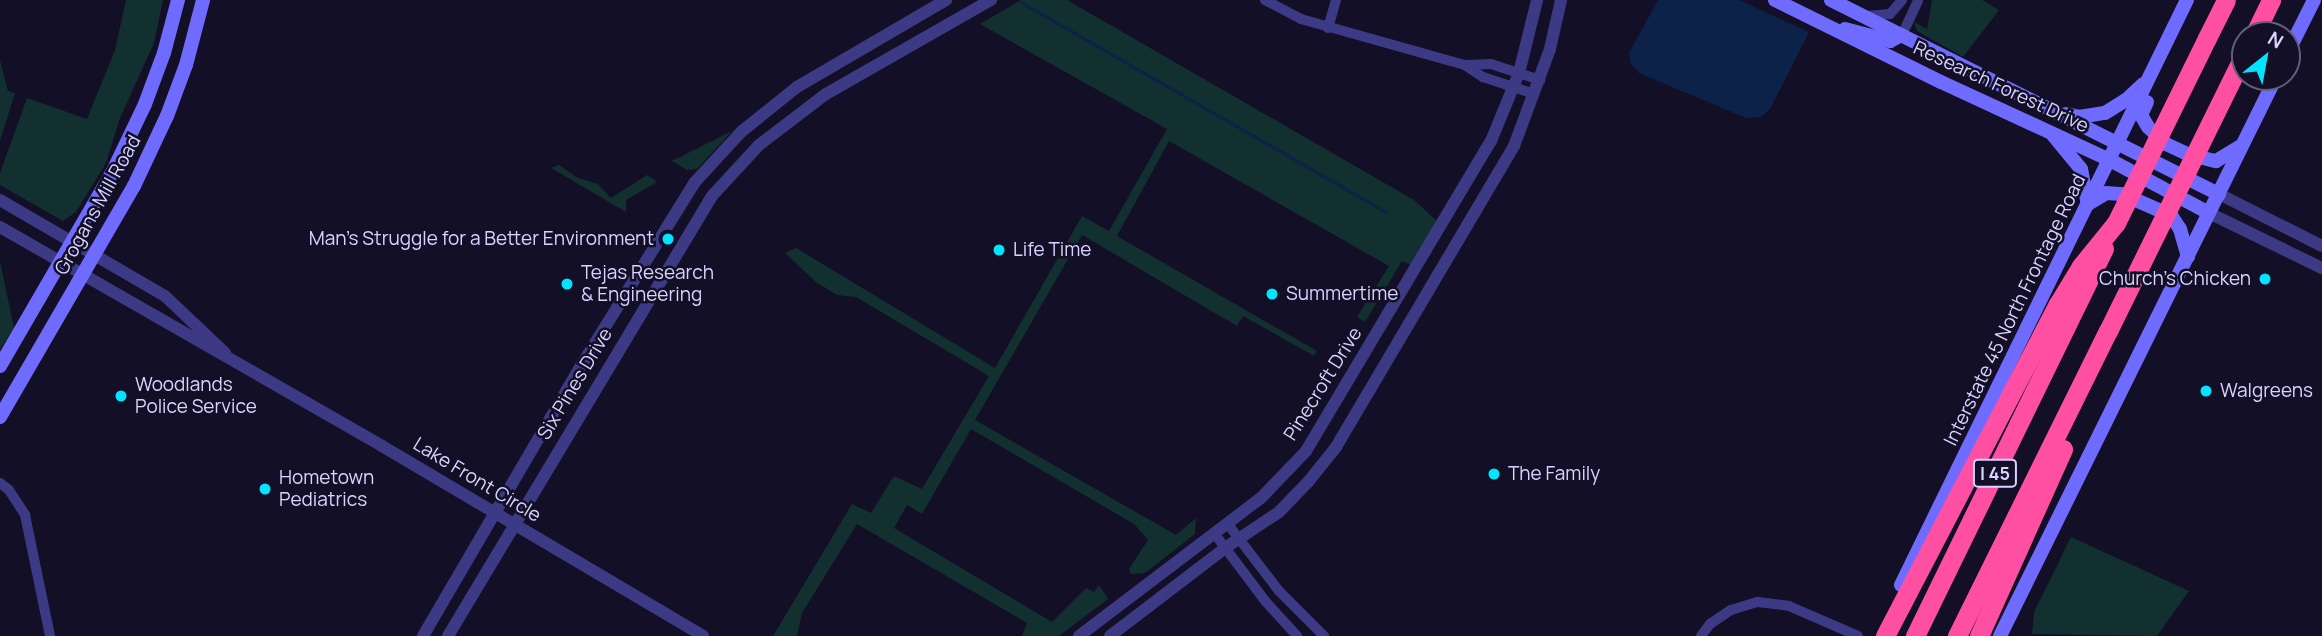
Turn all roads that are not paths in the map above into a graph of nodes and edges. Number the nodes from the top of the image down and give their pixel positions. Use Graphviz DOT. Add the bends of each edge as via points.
graph roads {
  1 [pos="178,0"];
  2 [pos="203,0"];
  3 [pos="991,0"];
  4 [pos="1265,0"];
  5 [pos="1336,0"];
  6 [pos="1537,0"];
  7 [pos="1561,0"];
  8 [pos="1775,0"];
  9 [pos="1831,0"];
  10 [pos="1902,0"];
  11 [pos="1918,0"];
  12 [pos="2186,0"];
  13 [pos="2225,0"];
  14 [pos="2271,0"];
  15 [pos="2314,0"];
  16 [pos="944,1"];
  17 [pos="1863,16"];
  18 [pos="2261,21"];
  19 [pos="953,22"];
  20 [pos="2301,26"];
  21 [pos="1833,27"];
  22 [pos="1328,28"];
  23 [pos="1902,35"];
  24 [pos="1465,65"];
  25 [pos="1520,73"];
  26 [pos="2151,75"];
  27 [pos="814,76"];
  28 [pos="1540,80"];
  29 [pos="2231,81"];
  30 [pos="1514,87"];
  31 [pos="2269,91"];
  32 [pos="826,94"];
  33 [pos="1534,94"];
  34 [pos="2049,110"];
  35 [pos="138,118"];
  36 [pos="161,129"];
  37 [pos="2053,135"];
  38 [pos="2243,143"];
  39 [pos="2118,145"];
  40 [pos="2110,160"];
  41 [pos="2219,194"];
  42 [pos="0,200"];
  43 [pos="2088,204"];
  44 [pos="2209,213"];
  45 [pos="0,227"];
  46 [pos="72,242"];
  47 [pos="2322,246"];
  48 [pos="94,255"];
  49 [pos="2188,257"];
  50 [pos="60,262"];
  51 [pos="2322,268"];
  52 [pos="82,274"];
  53 [pos="2066,307"];
  54 [pos="230,358"];
  55 [pos="0,366"];
  56 [pos="2083,380"];
  57 [pos="0,417"];
  58 [pos="0,483"];
  59 [pos="495,513"];
  60 [pos="1227,523"];
  61 [pos="514,525"];
  62 [pos="1214,533"];
  63 [pos="1239,539"];
  64 [pos="1225,548"];
  65 [pos="50,636"];
  66 [pos="423,636"];
  67 [pos="449,636"];
  68 [pos="703,636"];
  69 [pos="1079,636"];
  70 [pos="1110,636"];
  71 [pos="1297,636"];
  72 [pos="1324,636"];
  73 [pos="1701,636"];
  74 [pos="1858,636"];
  75 [pos="1875,636"];
  76 [pos="1885,636"];
  77 [pos="1915,636"];
  78 [pos="1957,636"];
  79 [pos="1979,636"];
  80 [pos="2000,636"];
  1 -- 35 [label="main road, Grogans Mill Road" via="164,53"];
  2 -- 36 [label="main road, Grogans Mill Road" via="186,65"];
  3 -- 19 [label="street, Six Pines Drive"];
  4 -- 22 [label="street"];
  5 -- 22 [label="street"];
  6 -- 25 [label="street, Pinecroft Drive"];
  7 -- 28 [label="street"];
  8 -- 21 [label="main road, Research Forest Drive"];
  9 -- 17 [label="main road, Research Forest Drive"];
  10 -- 17 [label="street" via="1889,14"];
  11 -- 23 [label="street"];
  12 -- 26 [label="main road, Interstate 45 North Frontage Road"];
  13 -- 53 [label="highway, bridge" via="2116,223 2081,266"];
  14 -- 18 [label="highway"];
  15 -- 20 [label="main road"];
  16 -- 19 [label="street"];
  16 -- 27 [label="street, Six Pines Drive"];
  17 -- 23 [label="main road, Research Forest Drive"];
  19 -- 32 [label="street, Six Pines Drive"];
  21 -- 23 [label="main road" via="1890,41"];
  21 -- 37 [label="main road, Research Forest Drive"];
  22 -- 24 [label="street"];
  23 -- 34 [label="main road, Research Forest Drive"];
  24 -- 25 [label="street" via="1491,64"];
  24 -- 30 [label="street"];
  25 -- 28 [label="street"];
  25 -- 30 [label="street, Pinecroft Drive"];
  26 -- 34 [label="main road" via="2105,113 2079,117"];
  26 -- 38 [label="main road" via="2156,83 2141,114 2166,144 2216,161"];
  26 -- 39 [label="main road, Interstate 45 North Frontage Road"];
  27 -- 32 [label="street"];
  27 -- 59 [label="street, Six Pines Drive" via="741,132 683,197"];
  28 -- 33 [label="street"];
  29 -- 56 [label="highway, I 45, bridge"];
  30 -- 33 [label="street"];
  30 -- 60 [label="street, Pinecroft Drive" via="1491,141 1325,423 1285,475"];
  31 -- 38 [label="main road"];
  32 -- 61 [label="street, Six Pines Drive" via="759,145 702,209"];
  33 -- 63 [label="street" via="1514,146 1346,432 1292,500"];
  34 -- 39 [label="main road, Research Forest Drive"];
  35 -- 36 [label="main road"];
  35 -- 46 [label="main road, Grogans Mill Road"];
  36 -- 48 [label="main road, Grogans Mill Road"];
  37 -- 40 [label="main road, Research Forest Drive"];
  37 -- 43 [label="main road" via="2081,169"];
  38 -- 41 [label="main road"];
  39 -- 40 [label="main road, Interstate 45 North Frontage Road"];
  39 -- 41 [label="main road, Research Forest Drive"];
  40 -- 43 [label="main road, Interstate 45 North Frontage Road"];
  40 -- 44 [label="main road, Research Forest Drive"];
  41 -- 44 [label="main road"];
  41 -- 47 [label="street"];
  42 -- 46 [label="street, Lake Front Circle"];
  43 -- 49 [label="main road" via="2106,192 2161,211 2180,229"];
  43 -- 75 [label="main road, Interstate 45 North Frontage Road"];
  44 -- 49 [label="main road"];
  44 -- 51 [label="street"];
  45 -- 50 [label="street, Lake Front Circle"];
  46 -- 48 [label="street, Lake Front Circle"];
  46 -- 50 [label="main road, Grogans Mill Road"];
  48 -- 52 [label="main road, Grogans Mill Road"];
  48 -- 54 [label="street, Lake Front Circle" via="173,302"];
  49 -- 80 [label="main road"];
  50 -- 52 [label="street, Lake Front Circle"];
  50 -- 55 [label="main road, Grogans Mill Road"];
  52 -- 54 [label="street, Lake Front Circle"];
  52 -- 57 [label="main road, Grogans Mill Road"];
  53 -- 76 [label="highway"];
  53 -- 77 [label="highway, I 45"];
  54 -- 59 [label="street, Lake Front Circle"];
  56 -- 78 [label="highway, I 45"];
  56 -- 79 [label="highway" via="2068,439"];
  58 -- 65 [label="street" via="25,515"];
  59 -- 61 [label="street, Lake Front Circle"];
  59 -- 66 [label="street, Six Pines Drive"];
  60 -- 62 [label="street, Pinecroft Drive"];
  60 -- 63 [label="street"];
  61 -- 67 [label="street, Six Pines Drive"];
  61 -- 68 [label="street, Lake Front Circle"];
  62 -- 64 [label="street"];
  62 -- 69 [label="street, Pinecroft Drive"];
  63 -- 64 [label="street"];
  63 -- 72 [label="street" via="1279,591"];
  64 -- 70 [label="street"];
  64 -- 71 [label="street"];
  73 -- 74 [label="street" via="1731,610 1758,602 1790,606"];
}
